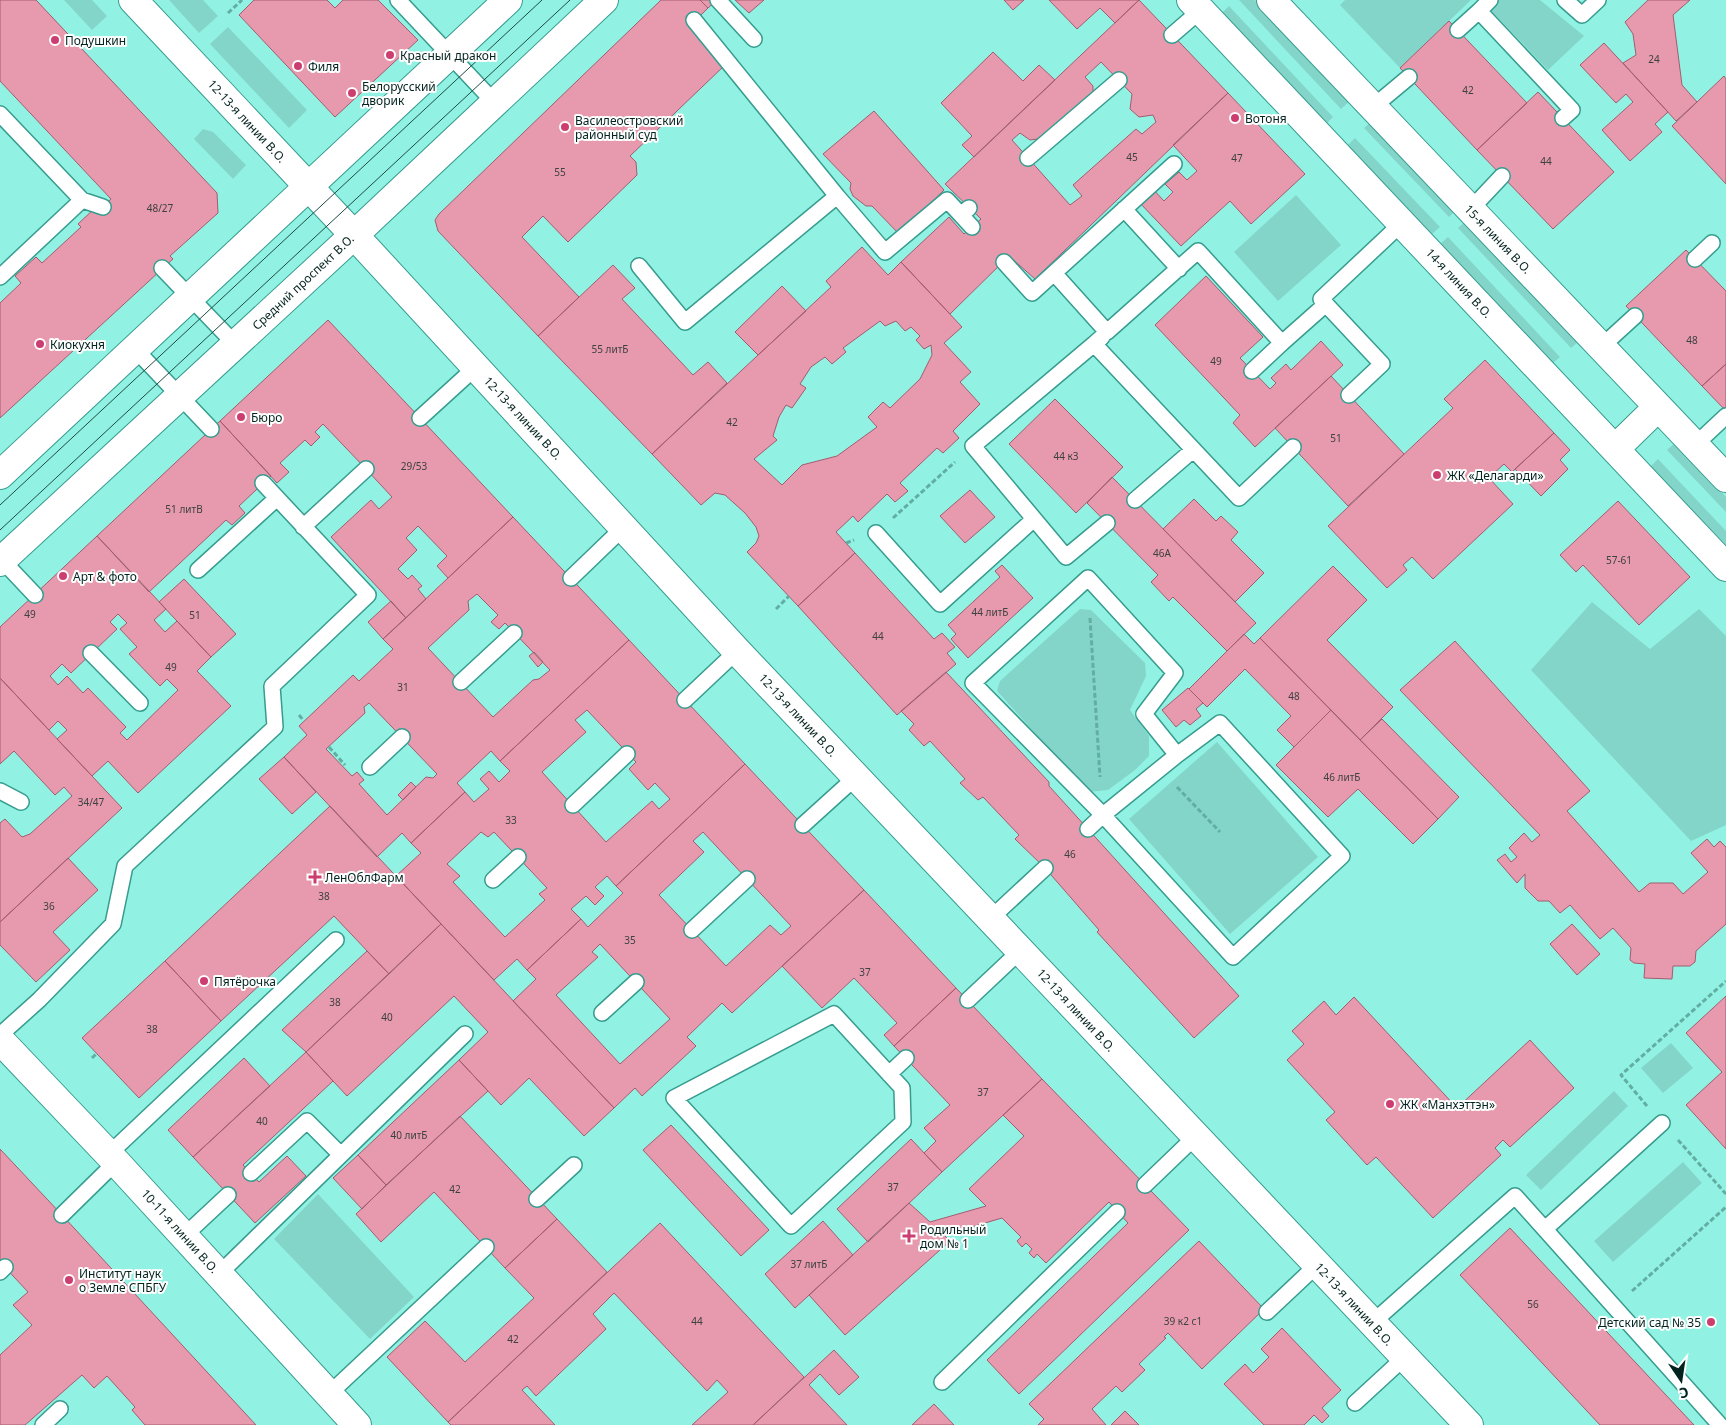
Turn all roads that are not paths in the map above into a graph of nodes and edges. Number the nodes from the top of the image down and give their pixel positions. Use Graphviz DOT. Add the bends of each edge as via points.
graph roads {
  1 [pos="133,0"];
  2 [pos="398,0"];
  3 [pos="508,0"];
  4 [pos="604,0"];
  5 [pos="718,0"];
  6 [pos="1271,0"];
  7 [pos="1565,0"];
  8 [pos="1598,0"];
  9 [pos="1196,5"];
  10 [pos="1485,5"];
  11 [pos="694,20"];
  12 [pos="1458,30"];
  13 [pos="1172,35"];
  14 [pos="754,39"];
  15 [pos="450,54"];
  16 [pos="1409,77"];
  17 [pos="1119,80"];
  18 [pos="495,103"];
  19 [pos="1373,107"];
  20 [pos="0,114"];
  21 [pos="1563,118"];
  22 [pos="1028,158"];
  23 [pos="1174,164"];
  24 [pos="1502,176"];
  25 [pos="308,186"];
  26 [pos="837,196"];
  27 [pos="82,200"];
  28 [pos="103,207"];
  29 [pos="1124,209"];
  30 [pos="1470,210"];
  31 [pos="1402,223"];
  32 [pos="972,227"];
  33 [pos="354,235"];
  34 [pos="1712,243"];
  35 [pos="1695,259"];
  36 [pos="1004,262"];
  37 [pos="639,266"];
  38 [pos="162,268"];
  39 [pos="1179,270"];
  40 [pos="1054,273"];
  41 [pos="0,277"];
  42 [pos="189,296"];
  43 [pos="1326,304"];
  44 [pos="1635,316"];
  45 [pos="1107,332"];
  46 [pos="1282,343"];
  47 [pos="236,344"];
  48 [pos="1094,344"];
  49 [pos="1601,347"];
  50 [pos="134,348"];
  51 [pos="476,367"];
  52 [pos="1252,371"];
  53 [pos="1349,395"];
  54 [pos="180,396"];
  55 [pos="1658,406"];
  56 [pos="1726,416"];
  57 [pos="420,418"];
  58 [pos="211,429"];
  59 [pos="1694,445"];
  60 [pos="1293,447"];
  61 [pos="1615,449"];
  62 [pos="1193,450"];
  63 [pos="366,469"];
  64 [pos="0,475"];
  65 [pos="1726,478"];
  66 [pos="263,483"];
  67 [pos="277,498"];
  68 [pos="1134,500"];
  69 [pos="1034,519"];
  70 [pos="1107,523"];
  71 [pos="304,527"];
  72 [pos="624,528"];
  73 [pos="876,533"];
  74 [pos="1,560"];
  75 [pos="1726,566"];
  76 [pos="198,570"];
  77 [pos="571,578"];
  78 [pos="35,595"];
  79 [pos="514,633"];
  80 [pos="737,651"];
  81 [pos="91,653"];
  82 [pos="461,682"];
  83 [pos="685,700"];
  84 [pos="140,703"];
  85 [pos="402,737"];
  86 [pos="627,754"];
  87 [pos="1177,755"];
  88 [pos="370,766"];
  89 [pos="856,777"];
  90 [pos="0,790"];
  91 [pos="21,802"];
  92 [pos="573,805"];
  93 [pos="1102,815"];
  94 [pos="803,826"];
  95 [pos="1088,829"];
  96 [pos="518,857"];
  97 [pos="1045,868"];
  98 [pos="746,879"];
  99 [pos="493,880"];
  100 [pos="990,919"];
  101 [pos="692,930"];
  102 [pos="336,940"];
  103 [pos="1020,951"];
  104 [pos="636,982"];
  105 [pos="968,1000"];
  106 [pos="602,1013"];
  107 [pos="465,1034"];
  108 [pos="0,1035"];
  109 [pos="0,1040"];
  110 [pos="906,1058"];
  111 [pos="889,1074"];
  112 [pos="1662,1123"];
  113 [pos="1196,1136"];
  114 [pos="341,1155"];
  115 [pos="113,1158"];
  116 [pos="574,1165"];
  117 [pos="251,1173"];
  118 [pos="1145,1185"];
  119 [pos="228,1195"];
  120 [pos="537,1198"];
  121 [pos="1117,1212"];
  122 [pos="62,1215"];
  123 [pos="1545,1229"];
  124 [pos="184,1236"];
  125 [pos="486,1247"];
  126 [pos="1317,1264"];
  127 [pos="219,1274"];
  128 [pos="1267,1312"];
  129 [pos="1372,1322"];
  130 [pos="1404,1357"];
  131 [pos="942,1382"];
  132 [pos="328,1394"];
  133 [pos="1355,1403"];
  134 [pos="60,1409"];
  135 [pos="42,1425"];
  136 [pos="357,1425"];
  137 [pos="1469,1425"];
  138 [pos="1720,1425"];
  1 -- 25 [label="street, 12-13-я линии В.О."];
  2 -- 15 [label="lane"];
  3 -- 15 [label="street"];
  4 -- 18 [label="street, Средний проспект В.О."];
  5 -- 14 [label="lane"];
  6 -- 19 [label="street, 15-я линия В.О."];
  7 -- 8 [label="lane" via="1582,15"];
  9 -- 13 [label="lane"];
  9 -- 31 [label="street, 14-я линия В.О."];
  10 -- 12 [label="lane"];
  10 -- 21 [label="lane" via="1572,110"];
  11 -- 26 [label="lane"];
  15 -- 18 [label="lane"];
  15 -- 25 [label="street"];
  16 -- 19 [label="lane"];
  17 -- 22 [label="lane"];
  18 -- 33 [label="street, Средний проспект В.О."];
  19 -- 30 [label="street, 15-я линия В.О."];
  20 -- 27 [label="lane"];
  23 -- 29 [label="lane"];
  24 -- 30 [label="lane"];
  25 -- 33 [label="street, 12-13-я линии В.О."];
  25 -- 42 [label="street"];
  26 -- 32 [label="lane" via="885,252 948,200 965,211"];
  26 -- 37 [label="lane" via="685,322"];
  27 -- 28 [label="lane"];
  27 -- 41 [label="lane"];
  29 -- 39 [label="lane"];
  29 -- 40 [label="lane"];
  30 -- 49 [label="street, 15-я линия В.О."];
  31 -- 43 [label="lane" via="1321,299"];
  31 -- 61 [label="street, 14-я линия В.О."];
  33 -- 47 [label="street, Средний проспект В.О."];
  33 -- 51 [label="street, 12-13-я линии В.О."];
  34 -- 35 [label="lane"];
  36 -- 40 [label="lane" via="1032,293"];
  38 -- 42 [label="lane"];
  39 -- 45 [label="lane"];
  39 -- 46 [label="lane" via="1198,251"];
  40 -- 45 [label="lane"];
  42 -- 47 [label="lane"];
  42 -- 50 [label="street"];
  43 -- 46 [label="lane"];
  43 -- 53 [label="lane" via="1382,364"];
  44 -- 49 [label="lane"];
  45 -- 48 [label="lane"];
  46 -- 52 [label="lane"];
  47 -- 54 [label="street, Средний проспект В.О."];
  48 -- 62 [label="lane"];
  48 -- 69 [label="lane" via="973,446"];
  49 -- 55 [label="street, 15-я линия В.О."];
  50 -- 54 [label="lane"];
  50 -- 64 [label="street"];
  51 -- 57 [label="lane"];
  51 -- 72 [label="street, 12-13-я линии В.О."];
  54 -- 58 [label="lane"];
  54 -- 74 [label="street, Средний проспект В.О."];
  55 -- 59 [label="street, 15-я линия В.О."];
  55 -- 61 [label="street"];
  56 -- 59 [label="lane"];
  59 -- 65 [label="street, 15-я линия В.О."];
  60 -- 62 [label="lane" via="1239,498"];
  61 -- 75 [label="street, 14-я линия В.О."];
  62 -- 68 [label="lane"];
  63 -- 71 [label="lane"];
  66 -- 67 [label="lane"];
  67 -- 71 [label="lane"];
  67 -- 76 [label="lane"];
  69 -- 70 [label="lane" via="1066,557"];
  69 -- 73 [label="lane" via="940,604"];
  71 -- 108 [label="lane" via="368,595 272,686 275,727 125,866 113,924"];
  72 -- 77 [label="lane"];
  72 -- 80 [label="street, 12-13-я линии В.О."];
  74 -- 78 [label="lane"];
  79 -- 82 [label="lane"];
  80 -- 83 [label="lane"];
  80 -- 89 [label="street, 12-13-я линии В.О."];
  81 -- 84 [label="lane"];
  85 -- 88 [label="lane"];
  86 -- 92 [label="lane"];
  87 -- 93 [label="lane"];
  87 -- 93 [label="lane" via="1144,714 1175,673 1088,578 973,683"];
  87 -- 93 [label="lane" via="1220,722 1342,856 1233,956"];
  89 -- 94 [label="lane"];
  89 -- 100 [label="street, 12-13-я линии В.О."];
  90 -- 91 [label="lane"];
  93 -- 95 [label="lane"];
  96 -- 99 [label="lane"];
  97 -- 100 [label="lane"];
  98 -- 101 [label="lane"];
  100 -- 103 [label="street, 12-13-я линии В.О."];
  102 -- 115 [label="lane"];
  103 -- 105 [label="lane"];
  103 -- 113 [label="street, 12-13-я линии В.О."];
  104 -- 106 [label="lane"];
  107 -- 114 [label="lane"];
  109 -- 115 [label="street, 10-11-я линии В.О."];
  110 -- 111 [label="lane"];
  111 -- 111 [label="lane" via="902,1088 902,1122 791,1226 674,1098 834,1014"];
  112 -- 123 [label="lane"];
  113 -- 118 [label="lane"];
  113 -- 126 [label="street, 12-13-я линии В.О."];
  114 -- 117 [label="lane" via="307,1121"];
  114 -- 127 [label="lane"];
  115 -- 122 [label="lane"];
  115 -- 124 [label="street, 10-11-я линии В.О."];
  116 -- 120 [label="lane"];
  119 -- 124 [label="lane"];
  121 -- 131 [label="lane"];
  123 -- 129 [label="lane" via="1515,1196"];
  123 -- 138 [label="lane"];
  124 -- 127 [label="street, 10-11-я линии В.О."];
  125 -- 132 [label="lane"];
  126 -- 128 [label="lane"];
  126 -- 129 [label="street, 12-13-я линии В.О."];
  127 -- 132 [label="street, 10-11-я линии В.О."];
  129 -- 130 [label="street, 12-13-я линии В.О."];
  130 -- 133 [label="lane"];
  130 -- 137 [label="street, 12-13-я линии В.О."];
  132 -- 136 [label="street, 10-11-я линии В.О."];
  134 -- 135 [label="lane"];
}
